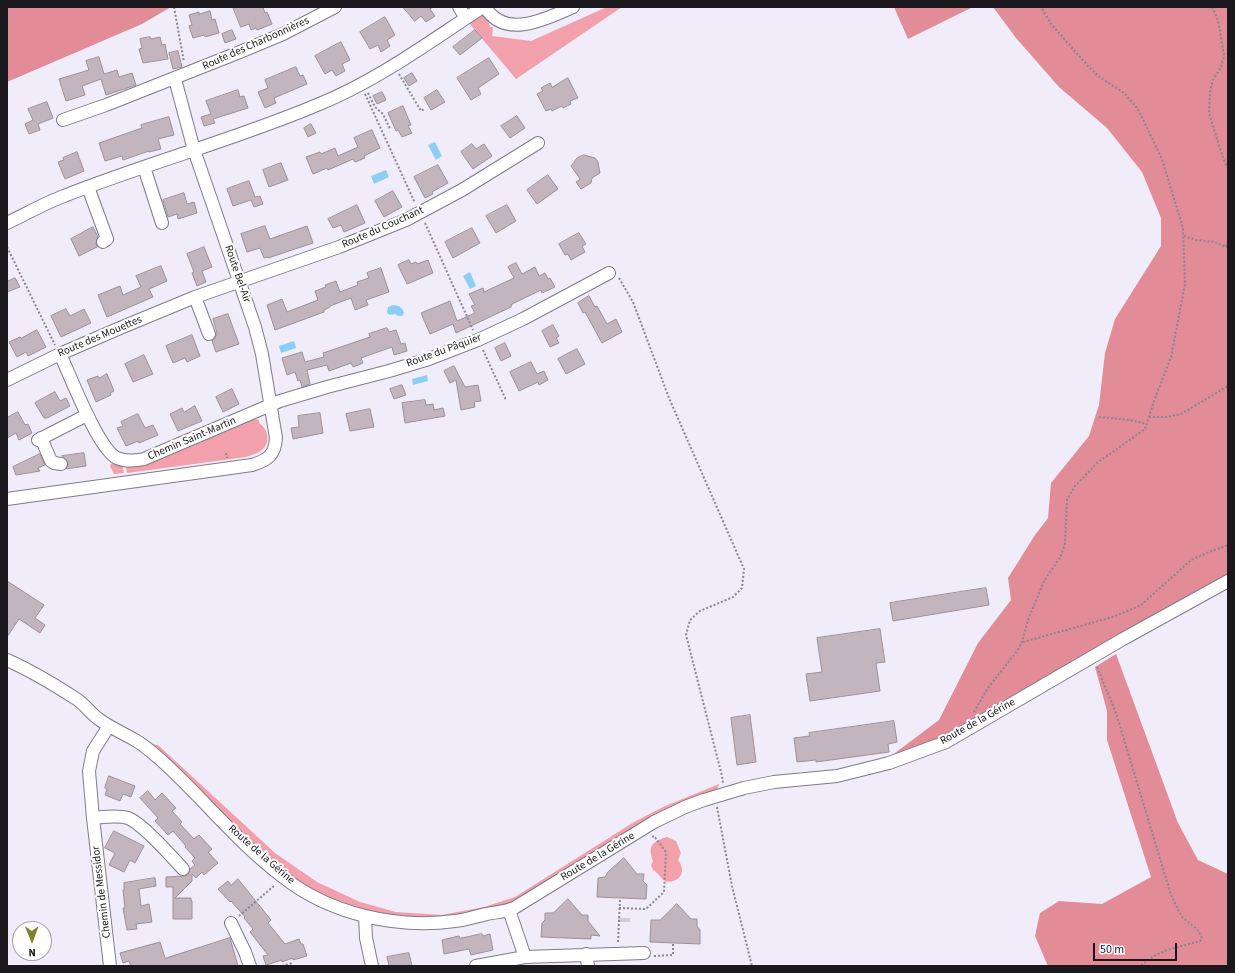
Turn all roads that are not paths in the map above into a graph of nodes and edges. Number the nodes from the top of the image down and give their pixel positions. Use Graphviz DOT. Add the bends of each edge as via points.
graph roads {
  1 [pos="335,7"];
  2 [pos="459,7"];
  3 [pos="484,7"];
  4 [pos="573,7"];
  5 [pos="466,18"];
  6 [pos="181,77"];
  7 [pos="63,120"];
  8 [pos="538,143"];
  9 [pos="194,150"];
  10 [pos="144,167"];
  11 [pos="88,186"];
  12 [pos="7,223"];
  13 [pos="162,223"];
  14 [pos="104,242"];
  15 [pos="609,273"];
  16 [pos="240,282"];
  17 [pos="195,297"];
  18 [pos="209,334"];
  19 [pos="60,354"];
  20 [pos="7,380"];
  21 [pos="270,406"];
  22 [pos="87,414"];
  23 [pos="61,464"];
  24 [pos="7,499"];
  25 [pos="1228,581"];
  26 [pos="7,660"];
  27 [pos="109,726"];
  28 [pos="93,818"];
  29 [pos="183,869"];
  30 [pos="509,910"];
  31 [pos="365,916"];
  32 [pos="231,923"];
  33 [pos="644,953"];
  34 [pos="525,957"];
  35 [pos="587,960"];
  36 [pos="110,966"];
  37 [pos="250,966"];
  38 [pos="372,966"];
  39 [pos="476,966"];
  1 -- 6 [label="street, Route des Charbonnières" via="283,34"];
  2 -- 5 [label="street"];
  3 -- 4 [label="street" via="497,21 525,25"];
  3 -- 5 [label="street"];
  5 -- 9 [label="street" via="363,86 270,124"];
  6 -- 7 [label="street, Route des Charbonnières"];
  6 -- 9 [label="street"];
  8 -- 16 [label="street, Route du Couchant" via="462,190 406,220"];
  9 -- 10 [label="street"];
  9 -- 16 [label="street, Route Bel-Air"];
  10 -- 11 [label="street"];
  10 -- 13 [label="street"];
  11 -- 12 [label="street"];
  11 -- 14 [label="street" via="107,239"];
  15 -- 21 [label="street, Route du Pâquier" via="478,340 429,359 327,387"];
  16 -- 17 [label="street, Route des Mouettes"];
  16 -- 21 [label="street, Route Bel-Air" via="262,354"];
  17 -- 18 [label="street"];
  17 -- 19 [label="street, Route des Mouettes"];
  19 -- 20 [label="street, Route des Mouettes"];
  19 -- 22 [label="street, Chemin Saint-Martin"];
  21 -- 22 [label="street, Chemin Saint-Martin" via="144,459 132,461 111,454"];
  21 -- 24 [label="street, Route Bel-Air" via="276,438 275,448 262,462"];
  22 -- 23 [label="street" via="40,439 51,461"];
  25 -- 30 [label="street, Route de la Gérine" via="946,742 889,763 837,776 774,782 718,795 671,814 638,832"];
  26 -- 27 [label="street, Route de la Gérine" via="40,676 79,701"];
  27 -- 28 [label="street, Chemin de Messidor" via="93,751 89,772"];
  27 -- 31 [label="street, Route de la Gérine" via="136,740 161,761 283,878 325,902"];
  28 -- 29 [label="street" via="127,818 140,826"];
  28 -- 36 [label="street, Chemin de Messidor"];
  30 -- 31 [label="street, Route de la Gérine" via="438,922 407,923"];
  30 -- 34 [label="street"];
  31 -- 38 [label="street" via="366,938"];
  32 -- 37 [label="street"];
  33 -- 35 [label="street" via="617,953"];
  34 -- 35 [label="street"];
  34 -- 39 [label="street"];
}
